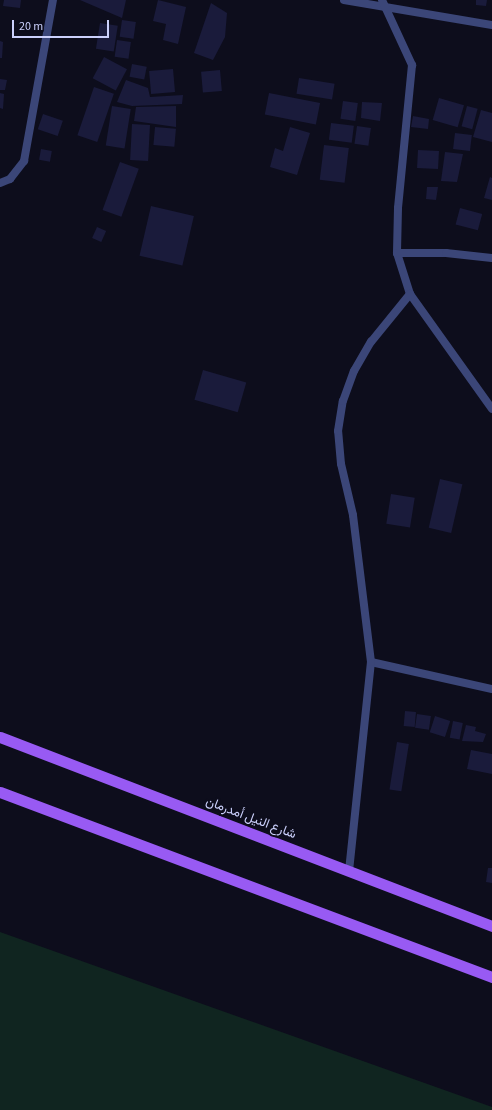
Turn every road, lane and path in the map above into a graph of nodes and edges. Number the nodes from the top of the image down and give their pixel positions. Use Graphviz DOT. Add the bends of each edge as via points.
graph roads {
  1 [pos="53,0"];
  2 [pos="344,0"];
  3 [pos="382,0"];
  4 [pos="386,8"];
  5 [pos="492,25"];
  6 [pos="0,183"];
  7 [pos="397,253"];
  8 [pos="492,258"];
  9 [pos="410,294"];
  10 [pos="492,409"];
  11 [pos="371,662"];
  12 [pos="492,688"];
  13 [pos="0,737"];
  14 [pos="0,792"];
  15 [pos="349,871"];
  16 [pos="492,926"];
  17 [pos="492,977"];
  1 -- 6 [label="street" via="24,161 10,179"];
  2 -- 4 [label="street"];
  3 -- 4 [label="street"];
  4 -- 5 [label="street"];
  4 -- 7 [label="street" via="412,65 398,208"];
  7 -- 8 [label="street" via="446,253"];
  7 -- 9 [label="street"];
  9 -- 10 [label="street"];
  9 -- 11 [label="street" via="371,342 354,371 342,401 338,431 341,464 353,515"];
  11 -- 12 [label="street"];
  11 -- 15 [label="street"];
  13 -- 15 [label="main road, شارع النيل أمدرمان"];
  14 -- 17 [label="main road"];
  15 -- 16 [label="main road, شارع النيل أمدرمان"];
}
